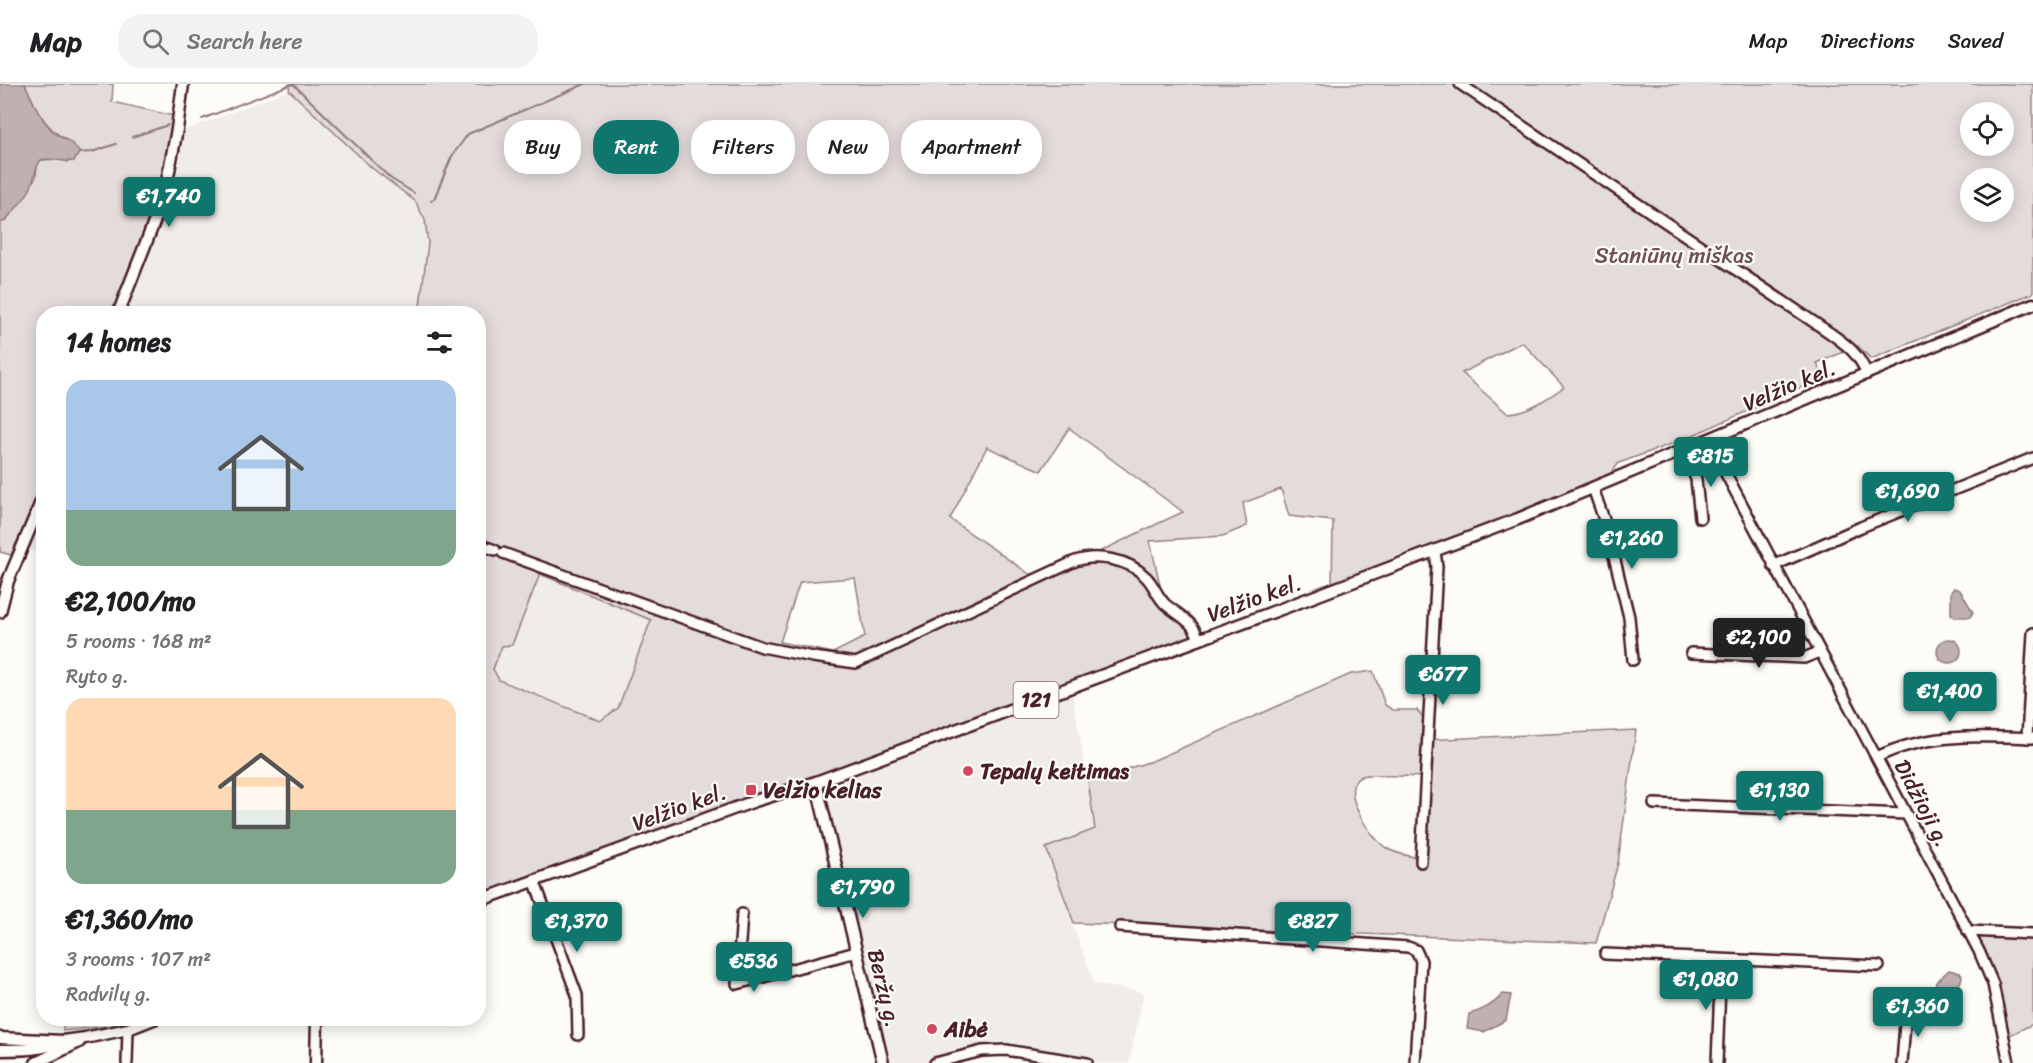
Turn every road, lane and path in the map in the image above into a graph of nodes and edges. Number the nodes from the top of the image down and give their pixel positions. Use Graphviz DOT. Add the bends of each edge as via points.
graph roads {
  1 [pos="183,84"];
  2 [pos="1460,84"];
  3 [pos="2033,304"];
  4 [pos="121,306"];
  5 [pos="1867,374"];
  6 [pos="1708,440"];
  7 [pos="1684,450"];
  8 [pos="2033,458"];
  9 [pos="1593,488"];
  10 [pos="36,515"];
  11 [pos="1701,518"];
  12 [pos="486,547"];
  13 [pos="1435,551"];
  14 [pos="1773,566"];
  15 [pos="0,612"];
  16 [pos="2033,633"];
  17 [pos="1199,640"];
  18 [pos="1819,652"];
  19 [pos="1691,653"];
  20 [pos="1633,660"];
  21 [pos="2030,738"];
  22 [pos="1877,757"];
  23 [pos="816,782"];
  24 [pos="1654,804"];
  25 [pos="1906,814"];
  26 [pos="1421,862"];
  27 [pos="534,880"];
  28 [pos="486,898"];
  29 [pos="742,914"];
  30 [pos="1120,927"];
  31 [pos="1968,931"];
  32 [pos="2033,934"];
  33 [pos="856,952"];
  34 [pos="1605,954"];
  35 [pos="1721,960"];
  36 [pos="1879,966"];
  37 [pos="1906,1010"];
  38 [pos="136,1026"];
  39 [pos="317,1026"];
  40 [pos="128,1029"];
  41 [pos="578,1035"];
  42 [pos="0,1038"];
  43 [pos="85,1038"];
  44 [pos="63,1041"];
  45 [pos="0,1050"];
  46 [pos="36,1063"];
  47 [pos="127,1063"];
  48 [pos="316,1063"];
  49 [pos="883,1063"];
  50 [pos="935,1063"];
  51 [pos="1088,1063"];
  52 [pos="1415,1063"];
  53 [pos="1717,1063"];
  54 [pos="1902,1063"];
  55 [pos="2009,1063"];
  1 -- 4 [label="main road" via="168,183"];
  2 -- 5 [label="street" via="1830,333 1855,352"];
  3 -- 5 [label="main road, Velžio kel. / 121"];
  5 -- 6 [label="main road, Velžio kel. / 121"];
  6 -- 7 [label="main road, Velžio kel. / 121"];
  6 -- 14 [label="street, Didžioji g."];
  7 -- 9 [label="main road, Velžio kel. / 121"];
  7 -- 11 [label="street" via="1696,479"];
  8 -- 14 [label="street"];
  9 -- 13 [label="main road, Velžio kel. / 121"];
  9 -- 20 [label="street" via="1629,617"];
  10 -- 15 [label="main road" via="8,581"];
  12 -- 17 [label="street" via="762,647 856,663 1073,562 1100,558 1125,564 1145,576 1160,599 1191,623"];
  13 -- 17 [label="main road, Velžio kel. / 121"];
  13 -- 26 [label="street"];
  14 -- 18 [label="street, Didžioji g."];
  16 -- 21 [label="street"];
  17 -- 23 [label="main road, Velžio kel. / 121"];
  18 -- 19 [label="street" via="1804,658"];
  18 -- 22 [label="street, Didžioji g."];
  21 -- 22 [label="street" via="1935,739 1895,748"];
  22 -- 25 [label="street, Didžioji g."];
  23 -- 27 [label="main road, Velžio kel. / 121"];
  23 -- 33 [label="main road, Beržų g."];
  24 -- 25 [label="street"];
  25 -- 31 [label="street, Didžioji g."];
  27 -- 28 [label="main road, Velžio kel. / 121"];
  27 -- 41 [label="street" via="577,995"];
  29 -- 33 [label="street" via="737,984"];
  30 -- 52 [label="street" via="1416,950 1421,961"];
  31 -- 32 [label="street"];
  31 -- 55 [label="street, Didžioji g." via="1993,984"];
  33 -- 49 [label="main road, Beržų g."];
  34 -- 35 [label="street"];
  35 -- 36 [label="street"];
  35 -- 53 [label="street"];
  37 -- 54 [label="street"];
  38 -- 40 [label="main road"];
  39 -- 48 [label="main road"];
  40 -- 43 [label="main road"];
  40 -- 47 [label="street"];
  42 -- 44 [label="main road"];
  43 -- 44 [label="main road"];
  43 -- 46 [label="main road"];
  44 -- 45 [label="main road" via="32,1050"];
  50 -- 51 [label="street" via="982,1051 1006,1050"];
}
